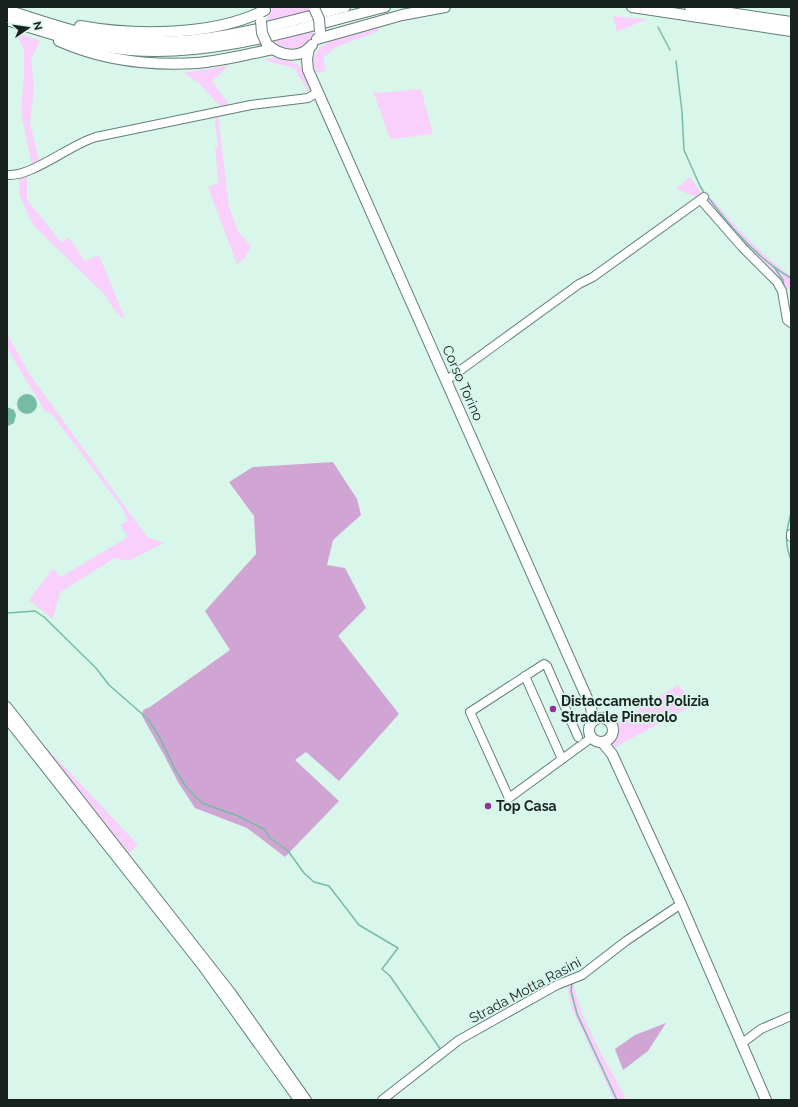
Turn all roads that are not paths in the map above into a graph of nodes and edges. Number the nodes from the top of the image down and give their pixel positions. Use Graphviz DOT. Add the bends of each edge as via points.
graph roads {
  1 [pos="345,7"];
  2 [pos="385,7"];
  3 [pos="444,7"];
  4 [pos="632,7"];
  5 [pos="690,7"];
  6 [pos="266,8"];
  7 [pos="314,8"];
  8 [pos="7,10"];
  9 [pos="7,20"];
  10 [pos="791,22"];
  11 [pos="42,26"];
  12 [pos="791,31"];
  13 [pos="318,35"];
  14 [pos="270,46"];
  15 [pos="309,48"];
  16 [pos="291,55"];
  17 [pos="308,70"];
  18 [pos="318,92"];
  19 [pos="7,175"];
  20 [pos="789,322"];
  21 [pos="447,380"];
  22 [pos="791,534"];
  23 [pos="791,537"];
  24 [pos="525,676"];
  25 [pos="7,706"];
  26 [pos="7,717"];
  27 [pos="597,720"];
  28 [pos="7,725"];
  29 [pos="578,737"];
  30 [pos="591,738"];
  31 [pos="606,741"];
  32 [pos="562,759"];
  33 [pos="681,904"];
  34 [pos="791,1016"];
  35 [pos="741,1044"];
  36 [pos="292,1100"];
  37 [pos="300,1100"];
  38 [pos="307,1100"];
  39 [pos="382,1100"];
  40 [pos="766,1100"];
  1 -- 11 [label="main road" via="241,33 183,41 145,42"];
  2 -- 11 [label="main road" via="243,42 184,51 113,48"];
  3 -- 13 [label="main road"];
  4 -- 12 [label="main road"];
  5 -- 10 [label="main road"];
  6 -- 11 [label="main road" via="249,17 223,24 169,31"];
  6 -- 14 [label="main road, bridge" via="261,21 262,33"];
  7 -- 13 [label="main road, bridge" via="319,19"];
  8 -- 11 [label="main road"];
  9 -- 11 [label="main road"];
  11 -- 14 [label="main road" via="53,39 82,50 148,63 198,63"];
  13 -- 15 [label="main road"];
  14 -- 16 [label="main road" via="281,54"];
  15 -- 16 [label="main road"];
  15 -- 17 [label="main road"];
  16 -- 17 [label="main road"];
  17 -- 18 [label="main road, Corso Torino"];
  18 -- 19 [label="street" via="308,98 251,105 96,137 83,141 23,174"];
  18 -- 21 [label="main road, Corso Torino"];
  20 -- 21 [label="street" via="782,291 777,282 742,247 703,198"];
  21 -- 27 [label="main road, Corso Torino"];
  22 -- 23 [label="street"];
  24 -- 29 [label="street" via="546,664"];
  24 -- 32 [label="street"];
  24 -- 32 [label="street" via="470,712 509,798"];
  25 -- 38 [label="street" via="231,992"];
  26 -- 37 [label="highway" via="202,965"];
  27 -- 30 [label="main road" via="588,728"];
  27 -- 31 [label="main road" via="608,721 612,727 613,732"];
  28 -- 36 [label="highway" via="198,970"];
  30 -- 31 [label="main road" via="596,742"];
  30 -- 32 [label="street"];
  31 -- 33 [label="main road"];
  33 -- 35 [label="main road"];
  33 -- 39 [label="street, Strada Motta Rasini" via="582,975 557,985 459,1040"];
  34 -- 35 [label="street" via="761,1029"];
  35 -- 40 [label="main road"];
}
